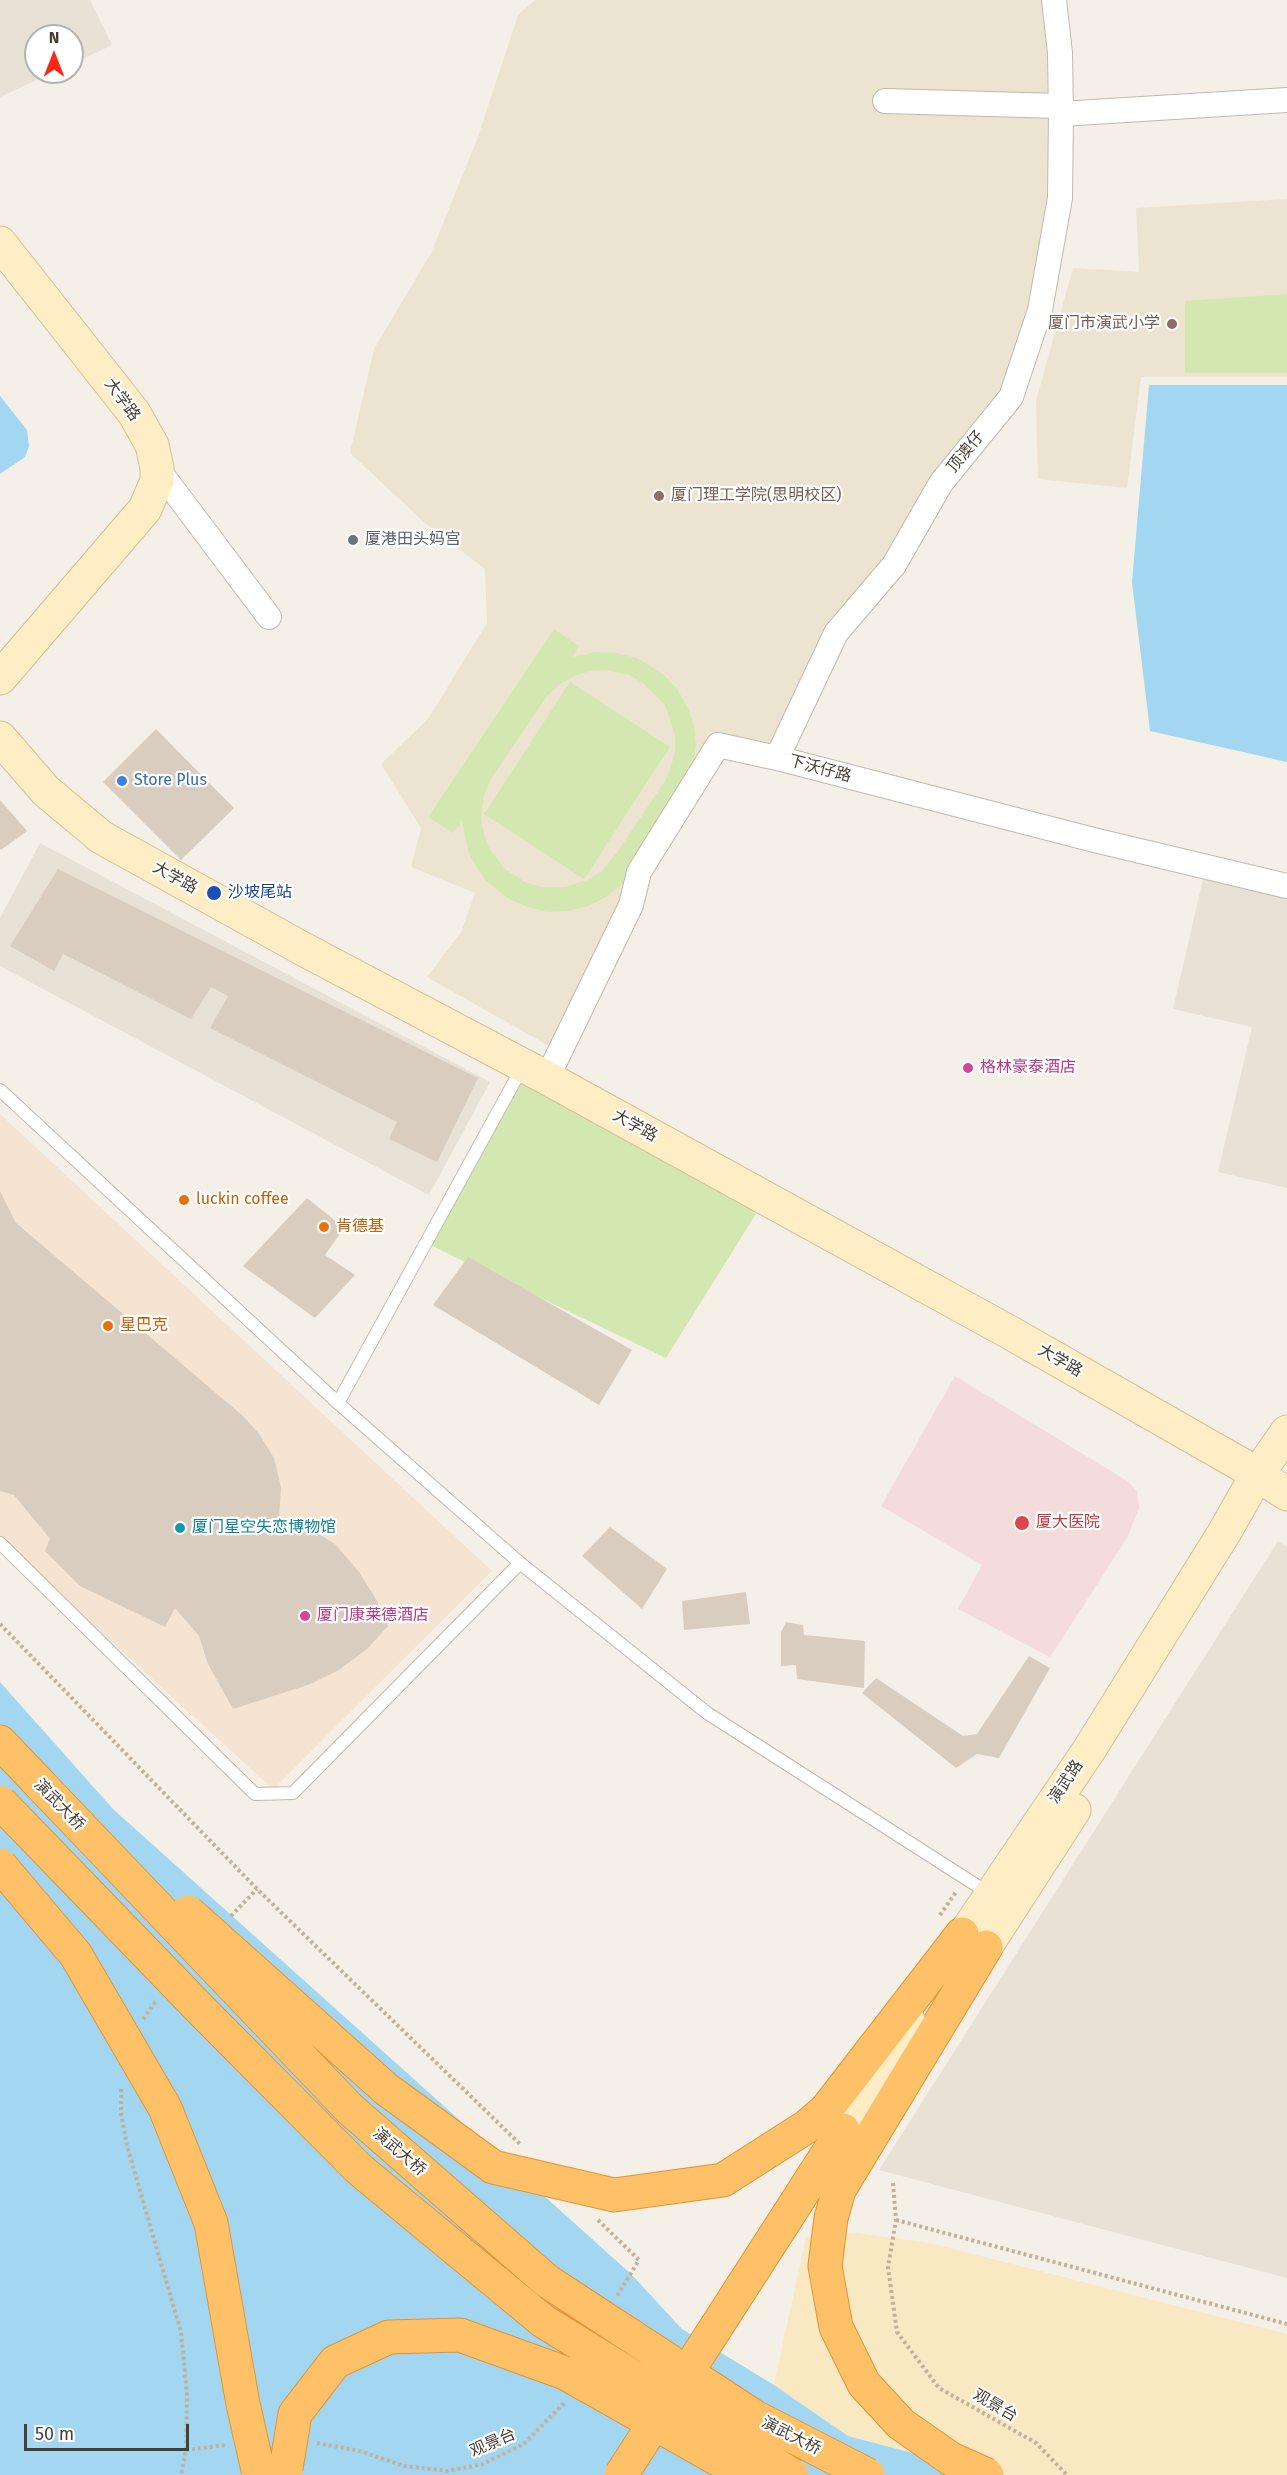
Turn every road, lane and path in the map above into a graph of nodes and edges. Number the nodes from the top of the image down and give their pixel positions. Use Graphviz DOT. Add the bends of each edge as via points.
graph roads {
  1 [pos="1054,0"];
  2 [pos="1287,99"];
  3 [pos="885,101"];
  4 [pos="1060,110"];
  5 [pos="0,243"];
  6 [pos="157,468"];
  7 [pos="269,617"];
  8 [pos="0,678"];
  9 [pos="0,738"];
  10 [pos="777,758"];
  11 [pos="1287,886"];
  12 [pos="536,1072"];
  13 [pos="0,1090"];
  14 [pos="338,1403"];
  15 [pos="1287,1432"];
  16 [pos="1276,1481"];
  17 [pos="0,1543"];
  18 [pos="520,1563"];
  19 [pos="0,1624"];
  20 [pos="0,1743"];
  21 [pos="37,1781"];
  22 [pos="0,1802"];
  23 [pos="0,1864"];
  24 [pos="977,1887"];
  25 [pos="962,1933"];
  26 [pos="848,2130"];
  27 [pos="525,2149"];
  28 [pos="893,2182"];
  29 [pos="591,2213"];
  30 [pos="896,2220"];
  31 [pos="612,2304"];
  32 [pos="1287,2324"];
  33 [pos="566,2400"];
  34 [pos="311,2442"];
  35 [pos="232,2445"];
  36 [pos="186,2450"];
  37 [pos="259,2475"];
  38 [pos="288,2475"];
  39 [pos="621,2475"];
  40 [pos="646,2475"];
  41 [pos="746,2475"];
  42 [pos="792,2475"];
  43 [pos="868,2475"];
  44 [pos="987,2475"];
  45 [pos="1067,2475"];
  1 -- 4 [label="street, 顶澳仔"];
  2 -- 4 [label="street"];
  3 -- 4 [label="street"];
  4 -- 10 [label="street, 顶澳仔" via="1060,198 1040,310 1011,397 941,483 894,565 836,633"];
  5 -- 6 [label="street, 大学路" via="134,413 152,445"];
  6 -- 7 [label="street"];
  6 -- 8 [label="street, 大学路" via="158,481 145,509"];
  9 -- 12 [label="street, 大学路" via="46,791 101,837"];
  10 -- 11 [label="street, 下沃仔路"];
  10 -- 12 [label="street, 下沃仔路" via="718,745 639,872 631,905"];
  12 -- 14 [label="lane"];
  12 -- 16 [label="street, 大学路"];
  13 -- 14 [label="lane"];
  14 -- 18 [label="lane"];
  15 -- 16 [label="street, 演武路"];
  16 -- 24 [label="street, 演武路" via="1224,1533 1089,1750"];
  16 -- 25 [label="street, 演武路" via="1105,1760"];
  17 -- 18 [label="lane" via="255,1794 293,1793"];
  18 -- 24 [label="lane" via="707,1713"];
  19 -- 27 [label="path" via="257,1889"];
  20 -- 21 [label="highway, 演武大桥"];
  21 -- 26 [label="highway, bridge" via="386,2089 493,2167 614,2195 723,2180 806,2127"];
  21 -- 43 [label="highway, 演武大桥, bridge" via="350,2109 547,2281 755,2417"];
  22 -- 42 [label="highway, 演武大桥, bridge" via="359,2169 543,2321"];
  23 -- 37 [label="highway, bridge" via="76,1954 165,2108 211,2223"];
  24 -- 25 [label="street, 演武路"];
  24 -- 25 [label="path"];
  25 -- 26 [label="street, 演武路"];
  26 -- 39 [label="highway, bridge"];
  26 -- 40 [label="highway, bridge"];
  26 -- 44 [label="highway, bridge" via="825,2266 836,2327 864,2384 901,2424 951,2459"];
  28 -- 30 [label="path, 观景台"];
  29 -- 31 [label="path" via="639,2260"];
  30 -- 32 [label="path"];
  30 -- 45 [label="path, 观景台" via="888,2267 897,2332 939,2388 1036,2443"];
  33 -- 34 [label="path, 观景台" via="524,2445 483,2464 448,2471 404,2466 360,2451"];
  35 -- 36 [label="path"];
  38 -- 41 [label="highway, bridge" via="295,2414 335,2362 388,2337 460,2335 565,2373"];
}
